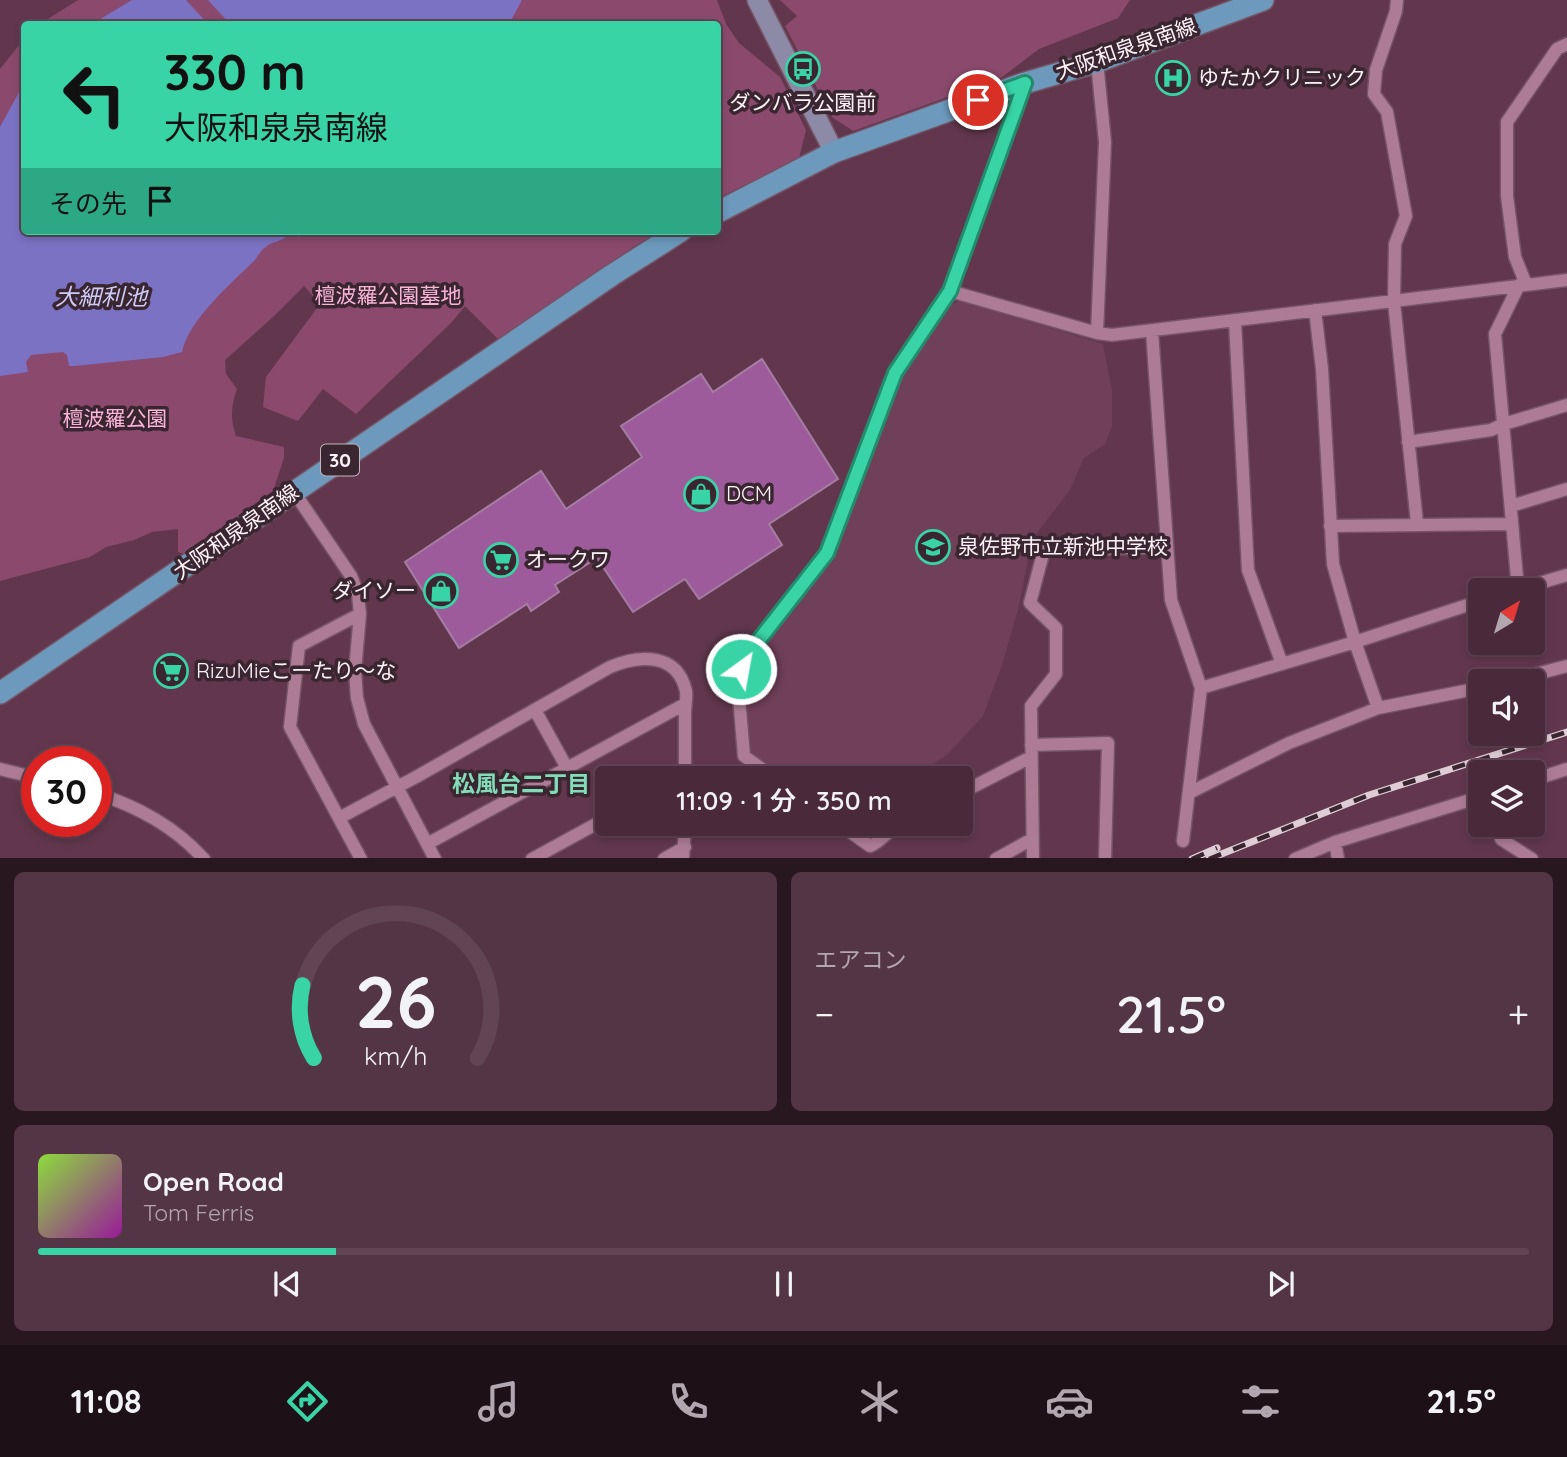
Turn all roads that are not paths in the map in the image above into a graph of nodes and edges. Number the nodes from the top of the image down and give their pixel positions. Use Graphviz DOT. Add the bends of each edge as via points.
graph roads {
  1 [pos="757,0"];
  2 [pos="1263,0"];
  3 [pos="1397,0"];
  4 [pos="1567,44"];
  5 [pos="1097,62"];
  6 [pos="1025,83"];
  7 [pos="834,152"];
  8 [pos="721,210"];
  9 [pos="675,235"];
  10 [pos="1567,280"];
  11 [pos="1522,285"];
  12 [pos="950,291"];
  13 [pos="1394,302"];
  14 [pos="1315,310"];
  15 [pos="1234,321"];
  16 [pos="1152,331"];
  17 [pos="1097,333"];
  18 [pos="1567,405"];
  19 [pos="1504,424"];
  20 [pos="1408,442"];
  21 [pos="1567,489"];
  22 [pos="294,492"];
  23 [pos="1511,506"];
  24 [pos="1417,523"];
  25 [pos="1511,524"];
  26 [pos="1330,526"];
  27 [pos="1167,547"];
  28 [pos="1567,575"];
  29 [pos="1516,578"];
  30 [pos="1545,581"];
  31 [pos="1468,605"];
  32 [pos="360,614"];
  33 [pos="1355,642"];
  34 [pos="1282,664"];
  35 [pos="1567,666"];
  36 [pos="1545,672"];
  37 [pos="1201,688"];
  38 [pos="1468,690"];
  39 [pos="0,693"];
  40 [pos="685,704"];
  41 [pos="1378,708"];
  42 [pos="535,710"];
  43 [pos="1031,751"];
  44 [pos="683,766"];
  45 [pos="758,766"];
  46 [pos="567,768"];
  47 [pos="0,769"];
  48 [pos="1567,769"];
  49 [pos="21,774"];
  50 [pos="1545,776"];
  51 [pos="396,786"];
  52 [pos="973,786"];
  53 [pos="1189,793"];
  54 [pos="112,799"];
  55 [pos="1468,801"];
  56 [pos="339,818"];
  57 [pos="595,825"];
  58 [pos="856,836"];
  59 [pos="884,836"];
  60 [pos="1032,839"];
  61 [pos="1501,839"];
  62 [pos="1183,841"];
  63 [pos="1335,842"];
  64 [pos="427,844"];
  65 [pos="684,853"];
  66 [pos="203,858"];
  67 [pos="360,858"];
  68 [pos="434,858"];
  69 [pos="534,858"];
  70 [pos="666,858"];
  71 [pos="998,858"];
  72 [pos="1033,858"];
  73 [pos="1105,858"];
  74 [pos="1297,858"];
  75 [pos="1338,858"];
  76 [pos="1530,858"];
  1 -- 7 [label="street"];
  2 -- 5 [label="main road, 大阪和泉泉南線"];
  3 -- 13 [label="street" via="1376,70 1374,94 1387,112 1406,216 1395,244"];
  4 -- 11 [label="street" via="1557,49 1507,122 1507,196"];
  5 -- 6 [label="main road, 大阪和泉泉南線"];
  5 -- 17 [label="street" via="1105,142"];
  6 -- 7 [label="main road, 大阪和泉泉南線"];
  6 -- 12 [label="street"];
  7 -- 8 [label="main road, 大阪和泉泉南線"];
  9 -- 22 [label="main road, 大阪和泉泉南線 / 30"];
  10 -- 11 [label="street"];
  11 -- 13 [label="street"];
  11 -- 19 [label="street" via="1495,334"];
  12 -- 17 [label="street"];
  12 -- 45 [label="street" via="895,373 827,553 741,663 744,756"];
  13 -- 14 [label="street"];
  13 -- 20 [label="street"];
  14 -- 15 [label="street"];
  14 -- 26 [label="street"];
  15 -- 16 [label="street"];
  15 -- 34 [label="street" via="1248,570"];
  16 -- 17 [label="street"];
  16 -- 27 [label="street"];
  18 -- 19 [label="street"];
  19 -- 20 [label="street" via="1491,430"];
  19 -- 23 [label="street"];
  20 -- 24 [label="street"];
  21 -- 23 [label="street"];
  22 -- 32 [label="street" via="351,576"];
  22 -- 39 [label="main road, 大阪和泉泉南線 / 30"];
  23 -- 25 [label="street"];
  24 -- 25 [label="street"];
  24 -- 26 [label="street"];
  25 -- 29 [label="street"];
  26 -- 33 [label="street" via="1333,564"];
  27 -- 37 [label="street" via="1171,600"];
  27 -- 43 [label="street" via="1044,550 1030,603 1056,628 1056,674 1031,706"];
  28 -- 30 [label="street"];
  31 -- 33 [label="street"];
  32 -- 51 [label="street" via="357,698 364,724"];
  32 -- 56 [label="street" via="299,646 290,727"];
  33 -- 34 [label="street"];
  33 -- 41 [label="street"];
  34 -- 37 [label="street"];
  35 -- 36 [label="street"];
  37 -- 53 [label="street"];
  38 -- 41 [label="street"];
  40 -- 42 [label="street" via="686,691 677,673 660,660 645,657 610,667"];
  40 -- 44 [label="street"];
  40 -- 46 [label="street"];
  41 -- 53 [label="street" via="1289,743"];
  42 -- 46 [label="street"];
  42 -- 51 [label="street"];
  43 -- 52 [label="street"];
  43 -- 60 [label="street"];
  43 -- 73 [label="street" via="1108,743"];
  46 -- 64 [label="street"];
  47 -- 49 [label="street"];
  48 -- 50 [label="street"];
  51 -- 56 [label="street"];
  51 -- 64 [label="street"];
  53 -- 62 [label="street"];
  54 -- 66 [label="street" via="168,826"];
  55 -- 63 [label="street"];
  56 -- 67 [label="street"];
  57 -- 69 [label="street"];
  58 -- 59 [label="street" via="870,846"];
  60 -- 71 [label="street"];
  60 -- 72 [label="street"];
  61 -- 76 [label="street"];
  63 -- 74 [label="street"];
  63 -- 75 [label="street"];
  64 -- 68 [label="street"];
  65 -- 70 [label="street"];
}
